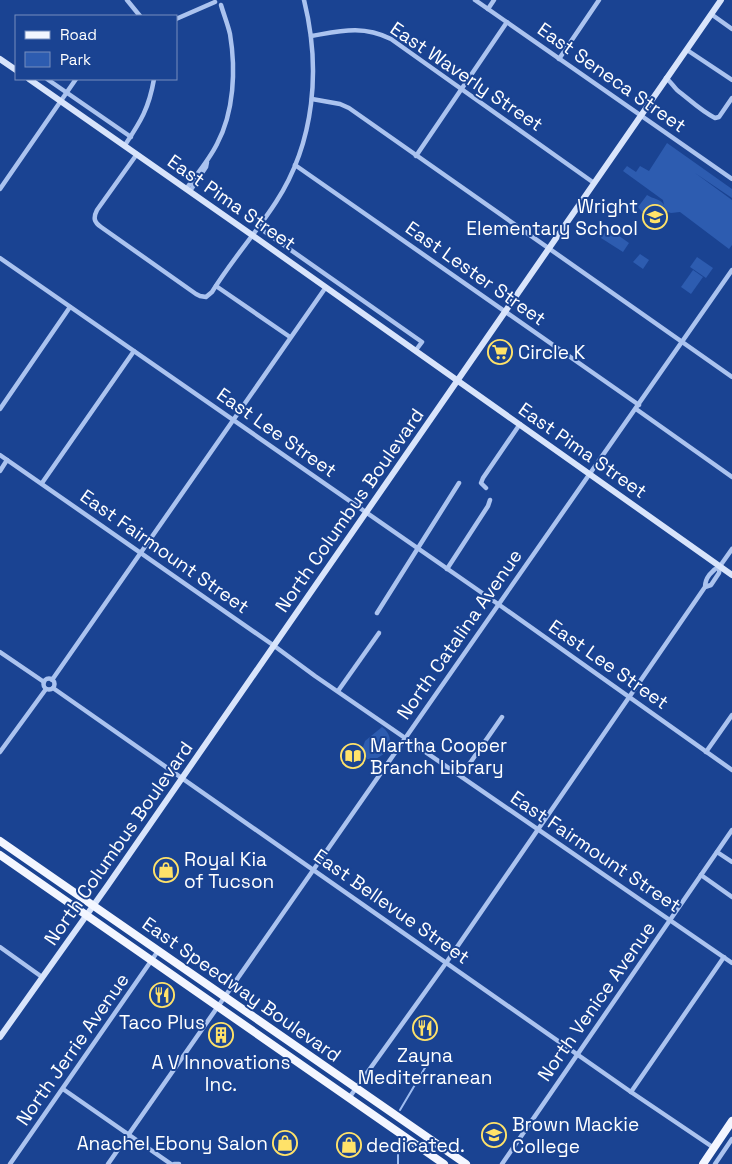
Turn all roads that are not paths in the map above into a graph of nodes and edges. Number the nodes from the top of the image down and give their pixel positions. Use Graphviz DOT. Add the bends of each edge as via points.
graph roads {
  1 [pos="127,0"];
  2 [pos="304,0"];
  3 [pos="475,0"];
  4 [pos="494,0"];
  5 [pos="599,0"];
  6 [pos="721,0"];
  7 [pos="215,1"];
  8 [pos="222,2"];
  9 [pos="488,9"];
  10 [pos="711,14"];
  11 [pos="139,15"];
  12 [pos="178,18"];
  13 [pos="507,22"];
  14 [pos="732,29"];
  15 [pos="311,36"];
  16 [pos="687,50"];
  17 [pos="0,59"];
  18 [pos="559,59"];
  19 [pos="15,69"];
  20 [pos="666,78"];
  21 [pos="30,80"];
  22 [pos="48,80"];
  23 [pos="75,80"];
  24 [pos="154,80"];
  25 [pos="732,80"];
  26 [pos="462,89"];
  27 [pos="66,92"];
  28 [pos="732,98"];
  29 [pos="312,99"];
  30 [pos="60,100"];
  31 [pos="641,116"];
  32 [pos="131,137"];
  33 [pos="126,145"];
  34 [pos="137,154"];
  35 [pos="416,156"];
  36 [pos="295,165"];
  37 [pos="732,179"];
  38 [pos="594,182"];
  39 [pos="0,189"];
  40 [pos="188,190"];
  41 [pos="258,227"];
  42 [pos="252,234"];
  43 [pos="548,248"];
  44 [pos="0,258"];
  45 [pos="732,270"];
  46 [pos="730,277"];
  47 [pos="216,286"];
  48 [pos="326,287"];
  49 [pos="70,307"];
  50 [pos="505,311"];
  51 [pos="290,337"];
  52 [pos="682,342"];
  53 [pos="416,350"];
  54 [pos="134,351"];
  55 [pos="732,377"];
  56 [pos="457,380"];
  57 [pos="637,407"];
  58 [pos="0,409"];
  59 [pos="233,420"];
  60 [pos="520,424"];
  61 [pos="0,454"];
  62 [pos="8,460"];
  63 [pos="0,471"];
  64 [pos="590,474"];
  65 [pos="732,477"];
  66 [pos="42,483"];
  67 [pos="459,483"];
  68 [pos="486,488"];
  69 [pos="490,500"];
  70 [pos="366,512"];
  71 [pos="419,549"];
  72 [pos="732,550"];
  73 [pos="140,553"];
  74 [pos="720,566"];
  75 [pos="447,569"];
  76 [pos="732,575"];
  77 [pos="498,604"];
  78 [pos="377,613"];
  79 [pos="379,633"];
  80 [pos="273,645"];
  81 [pos="0,652"];
  82 [pos="52,680"];
  83 [pos="44,682"];
  84 [pos="53,688"];
  85 [pos="46,689"];
  86 [pos="338,691"];
  87 [pos="630,697"];
  88 [pos="732,716"];
  89 [pos="502,717"];
  90 [pos="404,737"];
  91 [pos="0,752"];
  92 [pos="706,752"];
  93 [pos="732,770"];
  94 [pos="460,776"];
  95 [pos="181,778"];
  96 [pos="537,829"];
  97 [pos="732,830"];
  98 [pos="0,841"];
  99 [pos="716,852"];
  100 [pos="0,856"];
  101 [pos="732,862"];
  102 [pos="314,869"];
  103 [pos="701,875"];
  104 [pos="732,897"];
  105 [pos="93,906"];
  106 [pos="86,916"];
  107 [pos="670,920"];
  108 [pos="0,947"];
  109 [pos="158,951"];
  110 [pos="724,957"];
  111 [pos="151,961"];
  112 [pos="446,963"];
  113 [pos="732,963"];
  114 [pos="42,977"];
  115 [pos="226,997"];
  116 [pos="219,1007"];
  117 [pos="0,1037"];
  118 [pos="578,1054"];
  119 [pos="356,1087"];
  120 [pos="63,1089"];
  121 [pos="631,1092"];
  122 [pos="349,1098"];
  123 [pos="732,1121"];
  124 [pos="129,1134"];
  125 [pos="732,1139"];
  126 [pos="714,1148"];
  127 [pos="10,1164"];
  128 [pos="108,1164"];
  129 [pos="172,1164"];
  130 [pos="180,1164"];
  131 [pos="444,1164"];
  132 [pos="466,1164"];
  133 [pos="502,1164"];
  134 [pos="703,1164"];
  135 [pos="715,1164"];
  1 -- 11 [label="street"];
  2 -- 15 [label="street"];
  3 -- 9 [label="street, East Seneca Street"];
  4 -- 9 [label="street"];
  5 -- 18 [label="street"];
  6 -- 10 [label="street, North Columbus Boulevard"];
  7 -- 8 [label="street"];
  7 -- 12 [label="street"];
  8 -- 40 [label="street" via="233,59 226,122 218,143"];
  9 -- 13 [label="street, East Seneca Street"];
  10 -- 14 [label="street"];
  10 -- 16 [label="street, North Columbus Boulevard"];
  13 -- 18 [label="street, East Seneca Street"];
  13 -- 26 [label="street"];
  15 -- 26 [label="street, East Waverly Street" via="356,29 381,34"];
  15 -- 29 [label="street"];
  16 -- 20 [label="street, North Columbus Boulevard"];
  16 -- 25 [label="street"];
  17 -- 19 [label="street"];
  18 -- 31 [label="street, East Seneca Street"];
  20 -- 28 [label="street" via="689,101 716,118"];
  20 -- 31 [label="street, North Columbus Boulevard"];
  21 -- 30 [label="street, East Pima Street"];
  22 -- 27 [label="street"];
  23 -- 27 [label="street"];
  24 -- 32 [label="street" via="150,101"];
  26 -- 35 [label="street"];
  26 -- 38 [label="street, East Waverly Street"];
  27 -- 30 [label="street"];
  27 -- 32 [label="street"];
  29 -- 35 [label="street" via="349,108"];
  29 -- 36 [label="street"];
  30 -- 33 [label="street, East Pima Street"];
  30 -- 39 [label="street"];
  31 -- 37 [label="street, East Seneca Street"];
  31 -- 38 [label="street, North Columbus Boulevard"];
  32 -- 33 [label="street"];
  33 -- 34 [label="street, East Pima Street"];
  34 -- 40 [label="street, East Pima Street"];
  34 -- 47 [label="street" via="97,210 95,221 196,294 205,297"];
  35 -- 43 [label="street"];
  36 -- 41 [label="street" via="277,201"];
  36 -- 50 [label="street, East Lester Street"];
  38 -- 43 [label="street, North Columbus Boulevard"];
  40 -- 42 [label="street, East Pima Street"];
  41 -- 42 [label="street"];
  41 -- 53 [label="street, East Pima Street" via="422,342"];
  42 -- 47 [label="street"];
  42 -- 48 [label="street, East Pima Street"];
  43 -- 50 [label="street, North Columbus Boulevard"];
  43 -- 52 [label="street"];
  44 -- 49 [label="street, East Lee Street"];
  45 -- 46 [label="street, North Catalina Avenue"];
  46 -- 52 [label="street, North Catalina Avenue"];
  47 -- 51 [label="street"];
  48 -- 51 [label="street"];
  48 -- 53 [label="street, East Pima Street"];
  49 -- 54 [label="street, East Lee Street"];
  49 -- 58 [label="street"];
  50 -- 56 [label="street, North Columbus Boulevard"];
  50 -- 57 [label="street, East Lester Street"];
  51 -- 59 [label="street"];
  52 -- 55 [label="street"];
  52 -- 57 [label="street, North Catalina Avenue"];
  53 -- 56 [label="street, East Pima Street"];
  54 -- 59 [label="street, East Lee Street"];
  54 -- 66 [label="street"];
  56 -- 60 [label="street, East Pima Street"];
  56 -- 70 [label="street, North Columbus Boulevard"];
  57 -- 64 [label="street, North Catalina Avenue"];
  57 -- 65 [label="street, East Lester Street"];
  59 -- 70 [label="street, East Lee Street"];
  59 -- 73 [label="street"];
  60 -- 64 [label="street, East Pima Street"];
  60 -- 68 [label="street" via="483,478 481,483"];
  61 -- 62 [label="street, East Fairmount Street"];
  62 -- 63 [label="street"];
  62 -- 66 [label="street, East Fairmount Street"];
  64 -- 74 [label="street, East Pima Street"];
  64 -- 77 [label="street, North Catalina Avenue"];
  66 -- 73 [label="street, East Fairmount Street"];
  67 -- 71 [label="street"];
  69 -- 75 [label="street"];
  70 -- 71 [label="street, East Lee Street"];
  70 -- 80 [label="street, North Columbus Boulevard"];
  71 -- 75 [label="street, East Lee Street"];
  71 -- 78 [label="street"];
  72 -- 74 [label="street"];
  73 -- 80 [label="street, East Fairmount Street"];
  73 -- 82 [label="street"];
  74 -- 76 [label="street, East Pima Street"];
  74 -- 87 [label="street" via="719,574 711,585 705,587"];
  75 -- 77 [label="street, East Lee Street"];
  77 -- 87 [label="street, East Lee Street"];
  77 -- 90 [label="street, North Catalina Avenue"];
  79 -- 86 [label="street"];
  80 -- 86 [label="street, East Fairmount Street"];
  80 -- 95 [label="street, North Columbus Boulevard"];
  81 -- 83 [label="street"];
  82 -- 83 [label="street"];
  82 -- 84 [label="street"];
  83 -- 85 [label="street"];
  84 -- 85 [label="street"];
  84 -- 95 [label="street, East Bellevue Street"];
  85 -- 91 [label="street"];
  86 -- 90 [label="street, East Fairmount Street"];
  87 -- 92 [label="street, East Lee Street"];
  87 -- 96 [label="street"];
  88 -- 92 [label="street"];
  89 -- 94 [label="street"];
  90 -- 94 [label="street, East Fairmount Street"];
  90 -- 102 [label="street, North Catalina Avenue"];
  92 -- 93 [label="street, East Lee Street"];
  94 -- 96 [label="street, East Fairmount Street"];
  95 -- 102 [label="street, East Bellevue Street"];
  95 -- 105 [label="street, North Columbus Boulevard"];
  96 -- 107 [label="street, East Fairmount Street"];
  96 -- 112 [label="street"];
  97 -- 99 [label="street, North Venice Avenue"];
  98 -- 105 [label="main road, East Speedway Boulevard"];
  99 -- 101 [label="street"];
  99 -- 103 [label="street, North Venice Avenue"];
  100 -- 106 [label="main road, East Speedway Boulevard"];
  102 -- 112 [label="street, East Bellevue Street"];
  102 -- 115 [label="street, North Catalina Avenue"];
  103 -- 104 [label="street"];
  103 -- 107 [label="street, North Venice Avenue"];
  105 -- 106 [label="street, North Columbus Boulevard"];
  105 -- 109 [label="main road, East Speedway Boulevard"];
  106 -- 111 [label="main road, East Speedway Boulevard"];
  106 -- 114 [label="street, North Columbus Boulevard"];
  107 -- 110 [label="street, East Fairmount Street"];
  107 -- 118 [label="street, North Venice Avenue"];
  108 -- 114 [label="street"];
  109 -- 111 [label="street, North Jerrie Avenue"];
  109 -- 115 [label="main road, East Speedway Boulevard"];
  110 -- 113 [label="street, East Fairmount Street"];
  110 -- 121 [label="street"];
  111 -- 116 [label="main road, East Speedway Boulevard"];
  111 -- 120 [label="street, North Jerrie Avenue"];
  112 -- 118 [label="street, East Bellevue Street"];
  112 -- 119 [label="street"];
  114 -- 117 [label="street, North Columbus Boulevard"];
  115 -- 116 [label="street, North Catalina Avenue"];
  115 -- 119 [label="main road, East Speedway Boulevard"];
  116 -- 122 [label="main road, East Speedway Boulevard"];
  116 -- 124 [label="street, North Catalina Avenue"];
  118 -- 121 [label="street, East Bellevue Street"];
  118 -- 133 [label="street, North Venice Avenue"];
  119 -- 122 [label="street"];
  119 -- 132 [label="main road, East Speedway Boulevard"];
  120 -- 124 [label="street"];
  120 -- 127 [label="street, North Jerrie Avenue"];
  121 -- 126 [label="street, East Bellevue Street"];
  122 -- 131 [label="main road, East Speedway Boulevard"];
  123 -- 126 [label="main road"];
  124 -- 128 [label="street, North Catalina Avenue"];
  124 -- 129 [label="street"];
  125 -- 135 [label="street"];
  126 -- 134 [label="main road"];
  129 -- 130 [label="street"];
}
